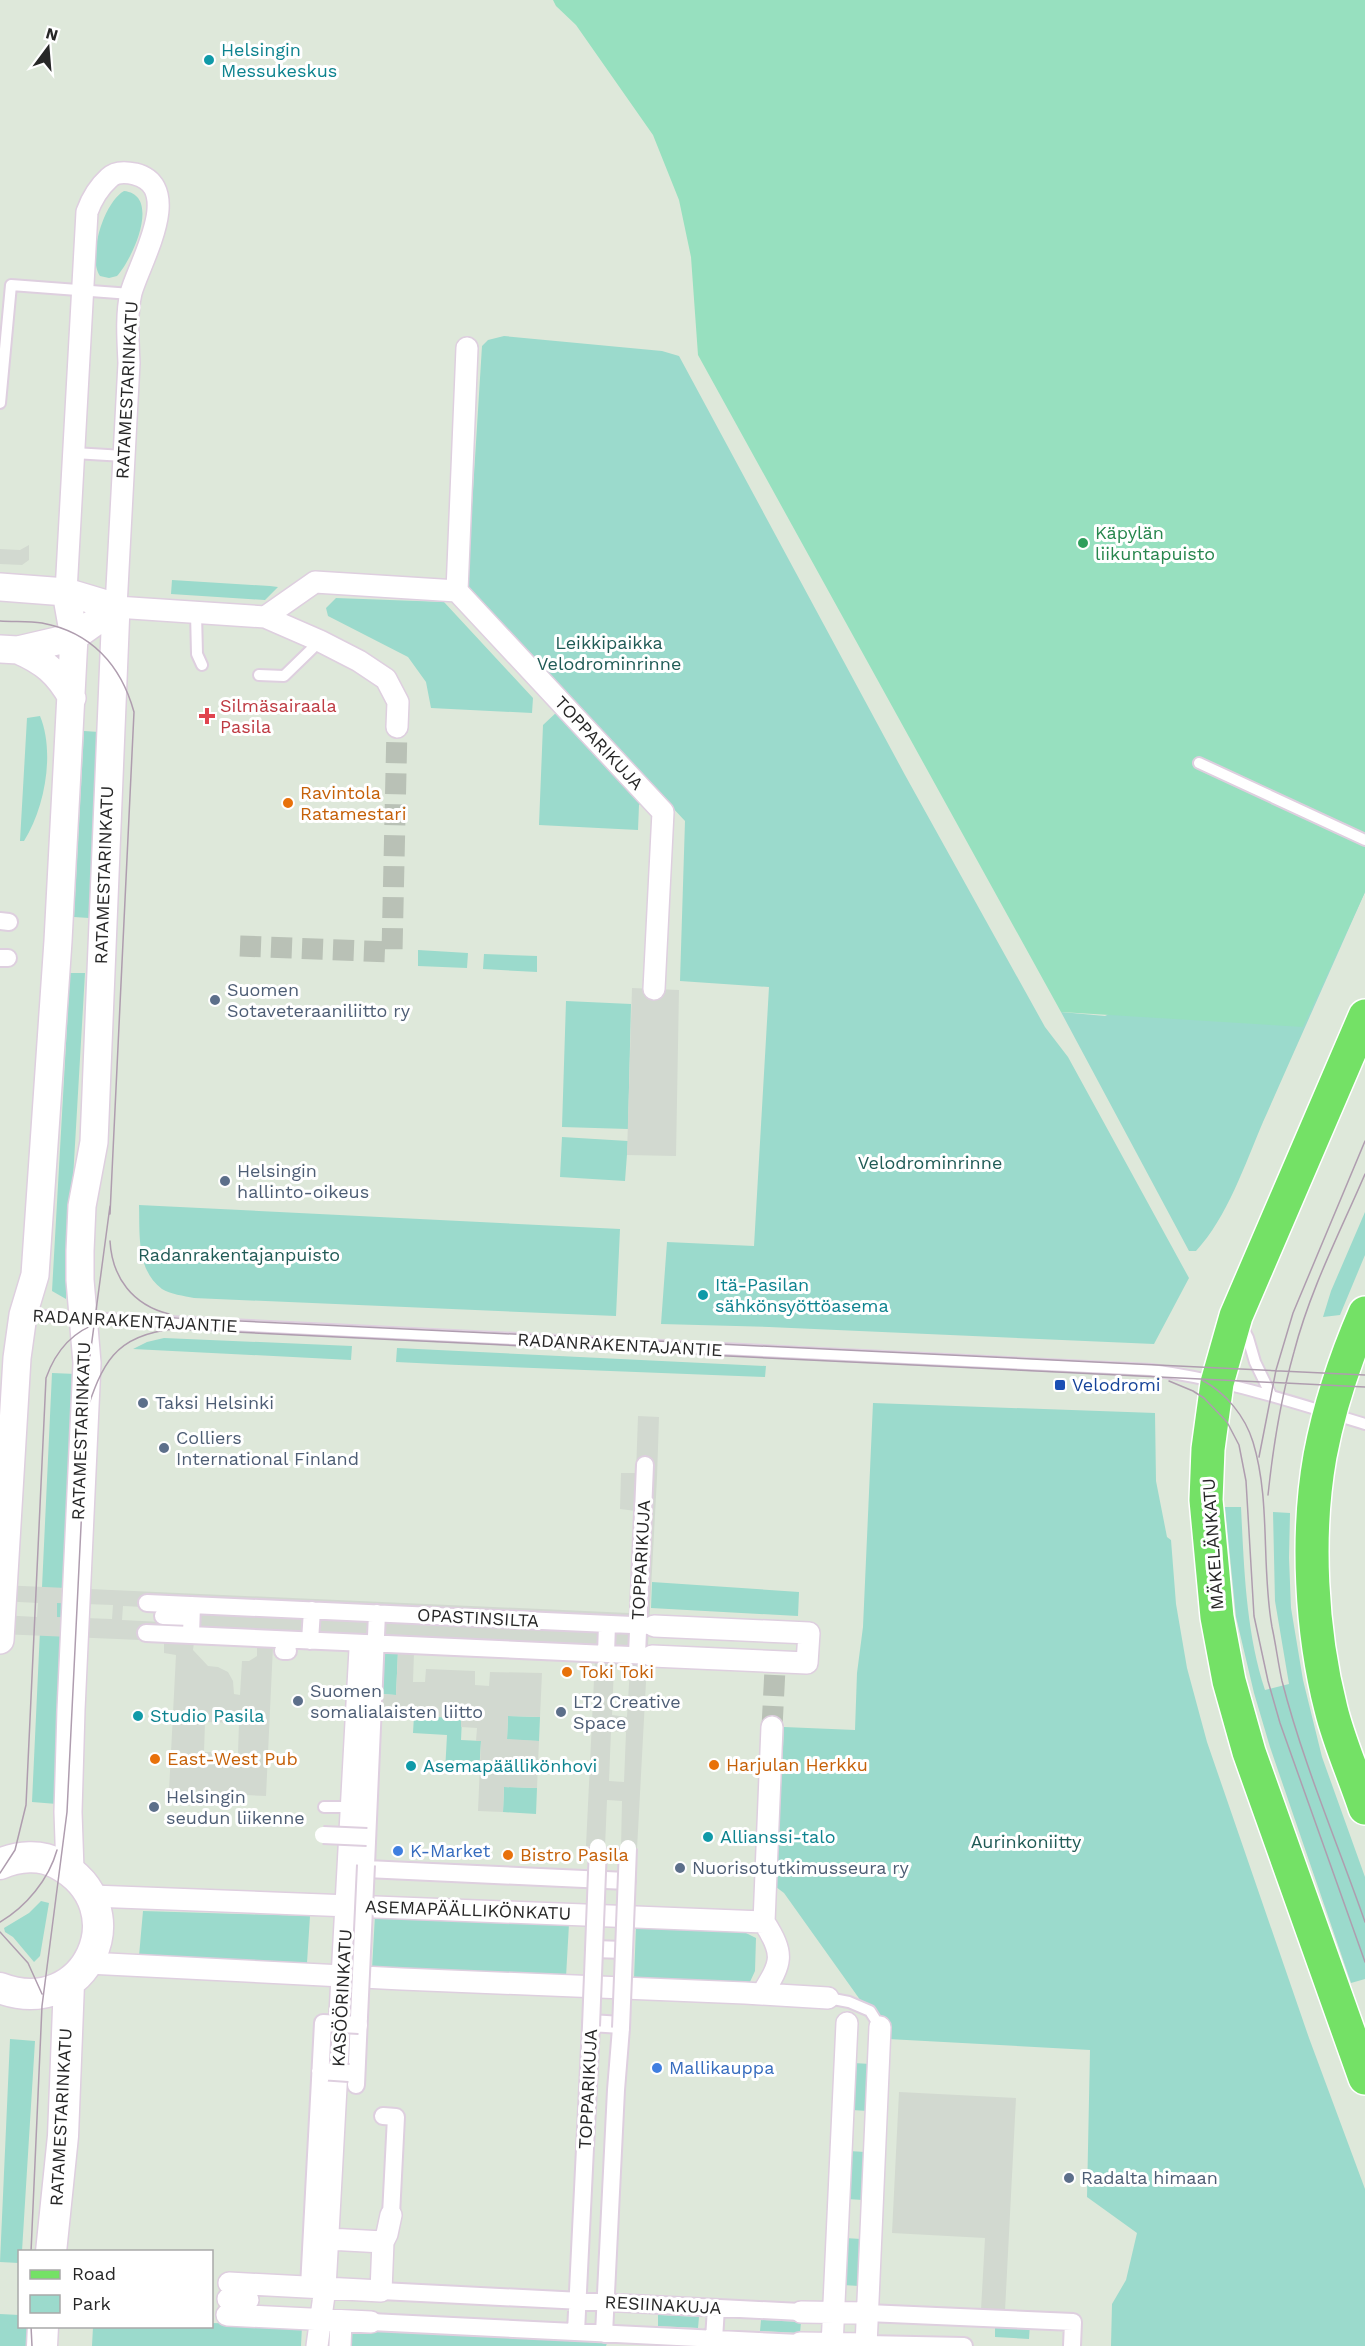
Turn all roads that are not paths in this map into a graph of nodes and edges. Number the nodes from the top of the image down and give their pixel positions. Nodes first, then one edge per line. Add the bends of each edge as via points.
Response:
1 (83, 290) junction
2 (131, 294) junction
3 (467, 348) dead end
4 (0, 403) edge
5 (74, 453) junction
6 (124, 456) junction
7 (0, 587) edge
8 (457, 591) junction
9 (66, 592) junction
10 (116, 607) junction
11 (196, 614) junction
12 (265, 617) junction
13 (74, 637) junction
14 (320, 641) junction
15 (9, 649) edge
16 (202, 665) dead end
17 (260, 675) dead end
18 (72, 698) junction
19 (397, 727) tunnel mouth
20 (1199, 763) dead end
21 (1365, 840) edge
22 (654, 989) dead end
23 (1365, 1016) edge
24 (1365, 1313) edge
25 (23, 1315) junction
26 (1236, 1316) junction
27 (83, 1318) junction
28 (1216, 1383) junction
29 (1271, 1395) junction
30 (1330, 1414) junction
31 (1365, 1424) edge
32 (645, 1465) dead end
33 (147, 1603) dead end
34 (312, 1610) junction
35 (192, 1611) junction
36 (377, 1613) junction
37 (163, 1616) dead end
38 (608, 1624) junction
39 (646, 1625) junction
40 (146, 1634) dead end
41 (191, 1635) junction
42 (0, 1640) edge
43 (310, 1641) junction
44 (370, 1648) junction
45 (606, 1654) junction
46 (645, 1656) junction
47 (772, 1727) tunnel mouth
48 (324, 1807) dead end
49 (352, 1808) junction
50 (1365, 1808) edge
51 (323, 1834) dead end
52 (368, 1837) junction
53 (598, 1847) dead end
54 (628, 1848) dead end
55 (0, 1864) edge
56 (366, 1869) junction
57 (70, 1870) junction
58 (597, 1880) junction
59 (627, 1881) junction
60 (92, 1896) junction
61 (347, 1906) junction
62 (764, 1922) junction
63 (594, 1949) junction
64 (624, 1950) junction
65 (79, 1973) junction
66 (343, 1976) junction
67 (0, 1988) edge
68 (762, 1994) junction
69 (828, 1998) joint
70 (848, 2012) junction
71 (362, 2016) junction
72 (591, 2025) junction
73 (621, 2027) junction
74 (880, 2027) joint
75 (320, 2076) junction
76 (1365, 2078) edge
77 (383, 2116) dead end
78 (842, 2131) junction
79 (875, 2133) junction
80 (391, 2214) joint
81 (838, 2219) junction
82 (871, 2221) junction
83 (328, 2239) junction
84 (383, 2242) junction
85 (51, 2250) edge
86 (317, 2287) junction
87 (381, 2291) junction
88 (578, 2300) junction
89 (605, 2302) junction
90 (716, 2308) junction
91 (801, 2312) joint
92 (833, 2312) junction
93 (867, 2313) junction
94 (320, 2319) junction
95 (341, 2321) junction
96 (371, 2322) joint
97 (43, 2328) edge
98 (576, 2332) junction
99 (604, 2334) junction
100 (714, 2339) junction
101 (800, 2343) joint
102 (832, 2345) edge
103 (866, 2345) edge
104 (42, 2346) edge
105 (317, 2346) edge
106 (340, 2346) edge
107 (964, 2346) edge
108 (1072, 2346) edge

1 - 2 lane
1 - 2 street, RATAMESTARINKATU via 91,199 113,174 125,172 151,181 158,198 149,247
1 - 4 lane via 12,285
1 - 5 street, RATAMESTARINKATU
2 - 6 street, RATAMESTARINKATU
3 - 8 street
5 - 6 lane
5 - 9 street, RATAMESTARINKATU
6 - 10 street, RATAMESTARINKATU
7 - 9 street
8 - 12 street via 315,582
8 - 22 street, TOPPARIKUJA via 663,812
9 - 10 street
9 - 13 street, RATAMESTARINKATU
10 - 11 street
10 - 13 street
10 - 27 street, RATAMESTARINKATU via 94,1142 81,1217
11 - 12 street
11 - 16 lane via 196,654
12 - 14 street
13 - 15 street
13 - 18 street, RATAMESTARINKATU
14 - 17 lane via 284,676
14 - 19 street via 386,679 398,702
15 - 18 street via 48,666
18 - 25 street, RATAMESTARINKATU via 35,1275
20 - 21 lane
23 - 26 main road, MÄKELÄNKATU
24 - 30 main road
25 - 27 lane, RADANRAKENTAJANTIE
25 - 42 street, RATAMESTARINKATU via 14,1392
26 - 28 main road, MÄKELÄNKATU
26 - 29 lane
27 - 28 lane, RADANRAKENTAJANTIE via 1151,1370
27 - 57 street, RATAMESTARINKATU via 87,1363 71,1710
28 - 29 lane, RADANRAKENTAJANTIE
28 - 76 main road, MÄKELÄNKATU via 1206,1500 1229,1682 1249,1752
29 - 30 lane, RADANRAKENTAJANTIE
30 - 31 lane, RADANRAKENTAJANTIE
30 - 50 main road via 1320,1456 1313,1525 1317,1616 1331,1711
32 - 39 street, TOPPARIKUJA
33 - 35 street, OPASTINSILTA
34 - 35 street, OPASTINSILTA
34 - 36 street, OPASTINSILTA
34 - 43 street
35 - 37 street
35 - 41 street
36 - 38 street, OPASTINSILTA
36 - 44 street, KASÖÖRINKATU
38 - 39 street, OPASTINSILTA
38 - 45 street, TOPPARIKUJA
39 - 46 street, TOPPARIKUJA
39 - 46 street, OPASTINSILTA via 809,1633 807,1663 775,1665
40 - 41 street, OPASTINSILTA
41 - 43 street, OPASTINSILTA via 285,1648
43 - 44 street, OPASTINSILTA
44 - 45 street, OPASTINSILTA
44 - 49 street, KASÖÖRINKATU
44 - 52 street, KASÖÖRINKATU
45 - 46 street, OPASTINSILTA
47 - 62 street
48 - 49 lane
49 - 61 street, KASÖÖRINKATU
51 - 52 street, bridge
52 - 56 street, KASÖÖRINKATU
53 - 58 street, TOPPARIKUJA, bridge
54 - 59 street, TOPPARIKUJA, bridge
55 - 57 main road via 35,1857
56 - 58 street
56 - 71 street, KASÖÖRINKATU, bridge
57 - 60 main road
58 - 59 street
58 - 63 street, TOPPARIKUJA, bridge
59 - 64 street, TOPPARIKUJA, bridge
60 - 61 street, ASEMAPÄÄLLIKÖNKATU
60 - 65 main road, RATAMESTARINKATU via 98,1917 96,1945
61 - 62 street, ASEMAPÄÄLLIKÖNKATU
61 - 66 street, KASÖÖRINKATU
62 - 68 street via 777,1942 779,1956 777,1969
63 - 64 street
63 - 72 street, TOPPARIKUJA, bridge
64 - 73 street, TOPPARIKUJA, bridge
65 - 66 street
65 - 67 main road via 58,1989 35,1995
65 - 85 main road, RATAMESTARINKATU
66 - 68 street
66 - 83 street, KASÖÖRINKATU
68 - 69 street
69 - 70 lane
70 - 74 lane via 870,2012
70 - 78 street
71 - 75 street, KASÖÖRINKATU, bridge via 323,2023
71 - 75 street, KASÖÖRINKATU, bridge via 356,2079
72 - 73 street
72 - 88 street, TOPPARIKUJA
73 - 89 street, TOPPARIKUJA
74 - 79 street
75 - 86 street, KASÖÖRINKATU
77 - 80 street via 396,2117
78 - 79 street
78 - 81 street
79 - 82 street via 877,2193
80 - 84 street
81 - 82 street
81 - 92 street
82 - 93 street
83 - 84 street
83 - 86 street, KASÖÖRINKATU
84 - 87 street
86 - 87 street, RESIINAKUJA
86 - 94 street, KASÖÖRINKATU
86 - 94 street, RESIINAKUJA via 238,2299
87 - 88 street, RESIINAKUJA
88 - 89 street, RESIINAKUJA
88 - 98 street, TOPPARIKUJA
89 - 90 street, RESIINAKUJA
89 - 99 street, TOPPARIKUJA
90 - 91 street, RESIINAKUJA
90 - 100 street
91 - 92 street, RESIINAKUJA
92 - 93 street, RESIINAKUJA
92 - 102 street
93 - 103 street
93 - 108 street, RESIINAKUJA via 1073,2322
94 - 95 street, RESIINAKUJA
94 - 105 street, KASÖÖRINKATU
95 - 96 street, RESIINAKUJA
95 - 106 street
96 - 98 street, RESIINAKUJA
97 - 104 main road
98 - 99 street, RESIINAKUJA
99 - 100 street, RESIINAKUJA
100 - 101 street, RESIINAKUJA
101 - 102 street, RESIINAKUJA
102 - 103 street, RESIINAKUJA
103 - 107 street, RESIINAKUJA

